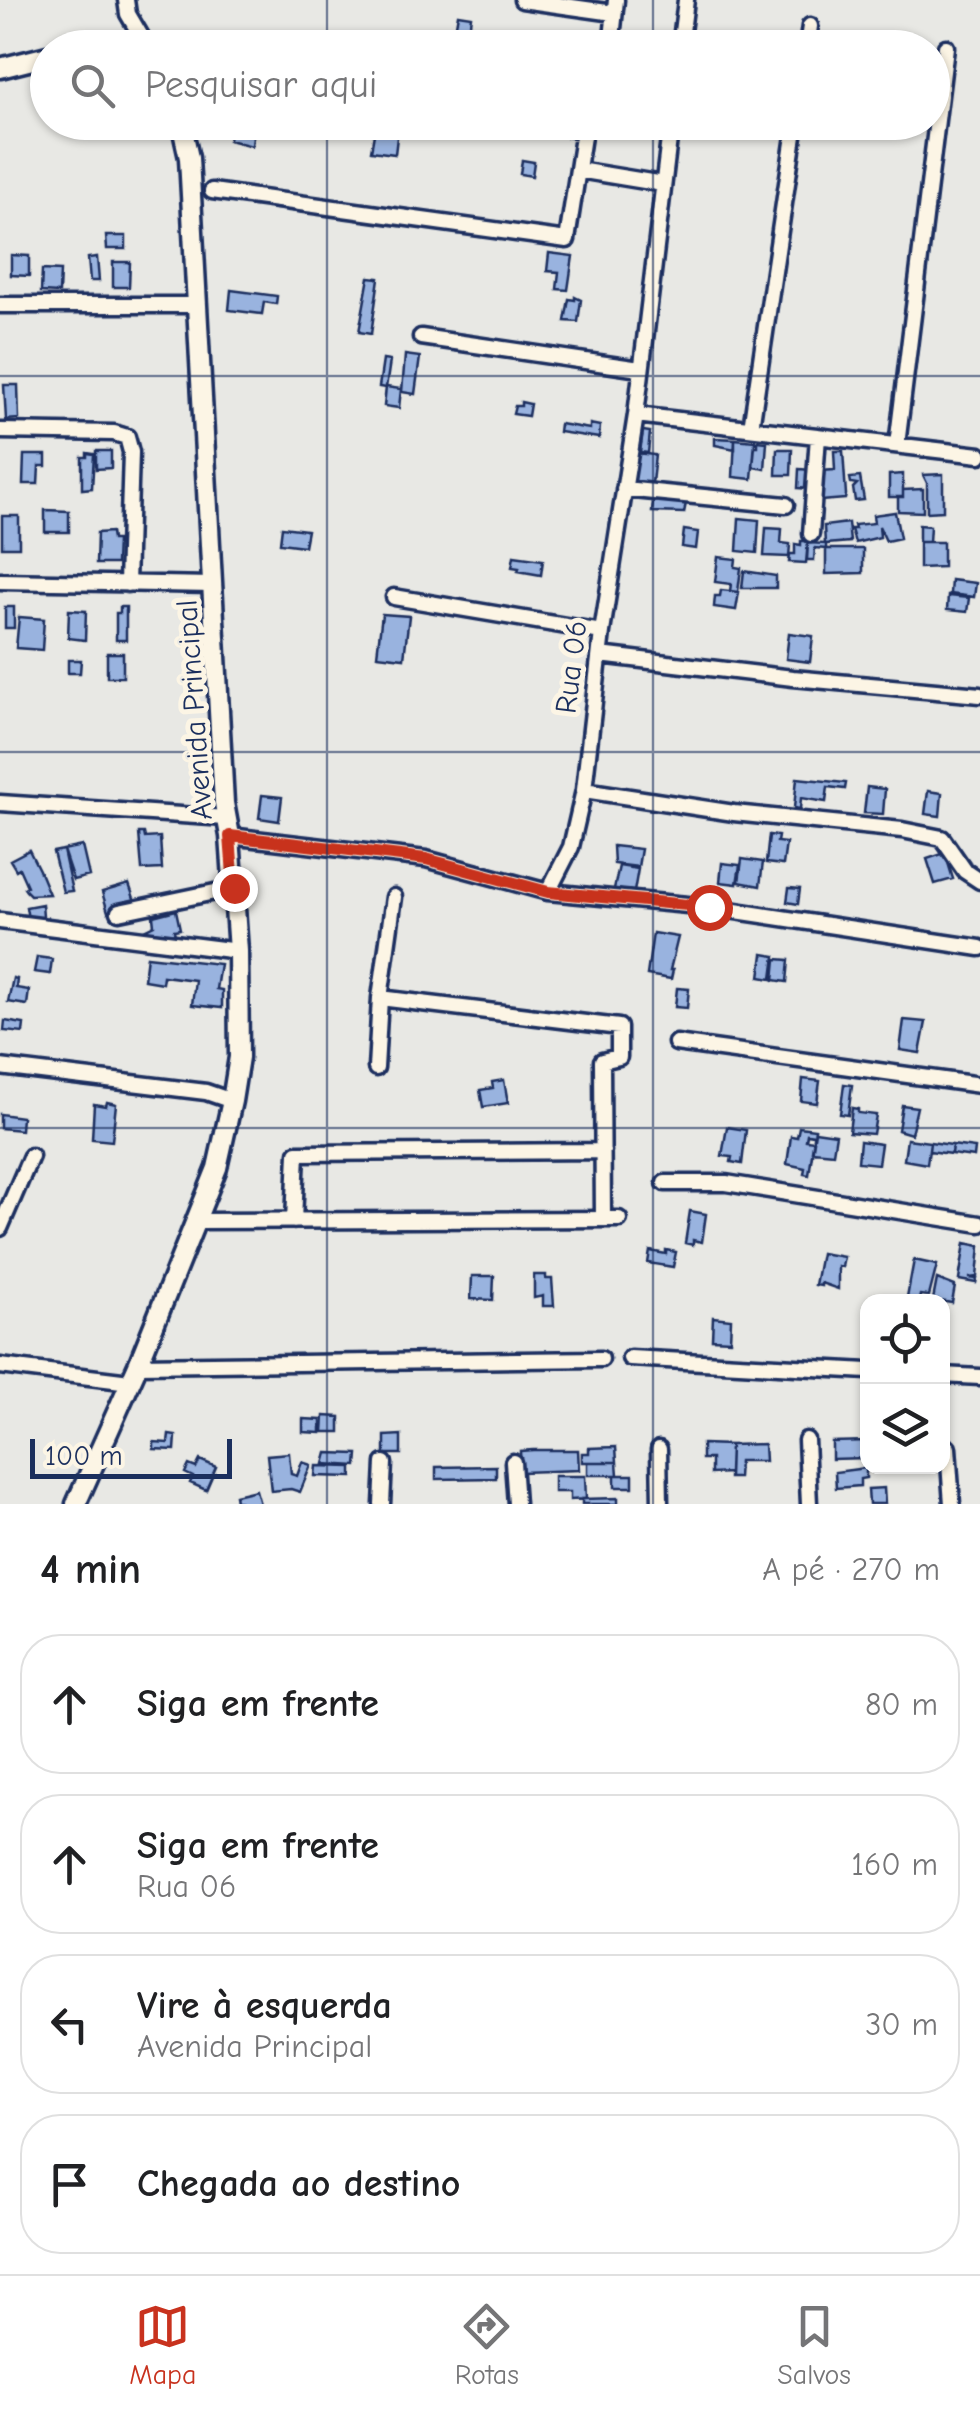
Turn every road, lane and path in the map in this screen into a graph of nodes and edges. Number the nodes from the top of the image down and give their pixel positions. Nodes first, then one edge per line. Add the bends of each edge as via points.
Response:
1 (126, 0) edge
2 (522, 0) edge
3 (686, 0) edge
4 (615, 7) edge
5 (810, 26) dead end
6 (137, 30) edge
7 (682, 30) edge
8 (809, 30) edge
9 (30, 60) edge
10 (0, 68) edge
11 (186, 140) edge
12 (582, 140) edge
13 (669, 140) edge
14 (793, 140) edge
15 (935, 140) edge
16 (578, 170) junction
17 (663, 184) junction
18 (212, 191) dead end
19 (0, 305) edge
20 (197, 305) junction
21 (420, 336) dead end
22 (640, 369) junction
23 (636, 414) junction
24 (751, 428) junction
25 (0, 431) edge
26 (818, 436) junction
27 (897, 446) junction
28 (980, 455) edge
29 (624, 489) junction
30 (786, 506) dead end
31 (811, 534) dead end
32 (0, 581) edge
33 (128, 584) junction
34 (212, 585) junction
35 (394, 598) dead end
36 (602, 632) junction
37 (600, 654) junction
38 (980, 695) edge
39 (584, 790) junction
40 (0, 804) edge
41 (228, 827) junction
42 (980, 881) edge
43 (234, 888) junction
44 (548, 892) junction
45 (394, 897) dead end
46 (119, 912) dead end
47 (0, 921) edge
48 (980, 948) edge
49 (238, 951) junction
50 (380, 998) junction
51 (676, 1043) dead end
52 (0, 1067) edge
53 (376, 1068) dead end
54 (980, 1084) edge
55 (232, 1101) junction
56 (603, 1151) junction
57 (31, 1156) dead end
58 (665, 1183) dead end
59 (196, 1221) junction
60 (294, 1221) junction
61 (980, 1224) edge
62 (0, 1228) edge
63 (630, 1358) dead end
64 (601, 1359) dead end
65 (0, 1366) edge
66 (860, 1371) edge
67 (134, 1373) junction
68 (950, 1376) edge
69 (980, 1378) edge
70 (806, 1440) dead end
71 (659, 1449) dead end
72 (513, 1462) dead end
73 (384, 1463) dead end
74 (950, 1474) edge
75 (76, 1504) edge
76 (382, 1504) edge
77 (516, 1504) edge
78 (660, 1504) edge
79 (809, 1504) edge
80 (952, 1504) edge

1 - 6 street
2 - 4 street
3 - 7 street
5 - 8 street
9 - 10 street
11 - 20 street, Avenida Principal
12 - 16 street
13 - 17 street, Rua 06
14 - 24 street
15 - 27 street
16 - 17 street
16 - 18 street via 567,240
17 - 22 street, Rua 06
19 - 20 street
20 - 34 street, Avenida Principal
21 - 22 street
22 - 23 street, Rua 06
23 - 24 street
23 - 29 street, Rua 06
24 - 26 street
25 - 33 street via 114,432 127,438
26 - 27 street
26 - 31 street
27 - 28 street
29 - 30 street
29 - 36 street, Rua 06
32 - 33 street
33 - 34 street
34 - 41 street, Avenida Principal
35 - 36 street
36 - 37 street, Rua 06
37 - 38 street
37 - 39 street, Rua 06
39 - 42 street via 942,838
39 - 44 street, Rua 06 via 570,846
40 - 41 street
41 - 43 street, Avenida Principal
41 - 44 street via 426,859
43 - 46 street
43 - 49 street, Avenida Principal
44 - 48 street via 709,907
45 - 50 street
47 - 49 street
49 - 55 street, Avenida Principal via 239,1057
50 - 53 street
50 - 56 street via 619,1027 619,1056 602,1061
51 - 54 street
52 - 55 street via 206,1092
55 - 59 street, Avenida Principal
56 - 60 street via 296,1153
56 - 60 street via 611,1219
57 - 62 street
58 - 61 street via 726,1183
59 - 60 street
59 - 67 street, Avenida Principal
63 - 66 street
64 - 67 street
65 - 67 street
67 - 75 street, Avenida Principal
68 - 69 street
70 - 79 street
71 - 78 street
72 - 77 street
73 - 76 street
74 - 80 street

